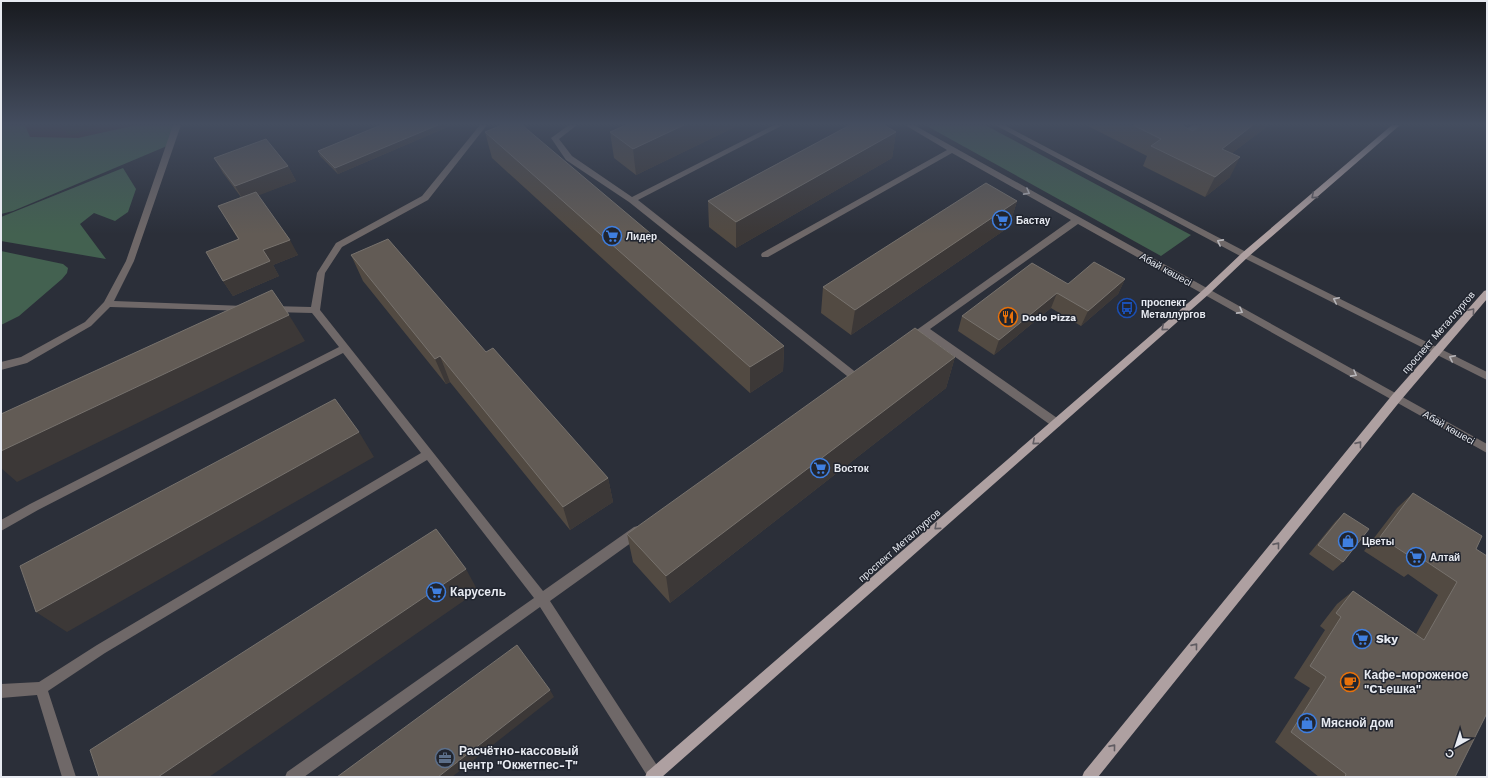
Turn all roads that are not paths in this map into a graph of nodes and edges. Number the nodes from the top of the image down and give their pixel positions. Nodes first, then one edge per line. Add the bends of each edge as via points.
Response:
1 (164, 161) edge
2 (455, 161) edge
3 (574, 161) edge
4 (708, 161) edge
5 (932, 161) edge
6 (972, 161) edge
7 (1067, 161) edge
8 (1352, 161) edge
9 (632, 200) junction
10 (1077, 220) junction
11 (765, 255) dead end
12 (1245, 255) junction
13 (1206, 292) junction
14 (1487, 293) edge
15 (108, 304) junction
16 (315, 310) junction
17 (923, 329) junction
18 (899, 346) edge
19 (345, 348) junction
20 (1438, 350) junction
21 (1, 366) edge
22 (1487, 376) edge
23 (855, 377) edge
24 (1397, 397) junction
25 (1056, 423) junction
26 (1487, 449) edge
27 (428, 454) junction
28 (646, 525) edge
29 (1, 526) edge
30 (542, 599) junction
31 (41, 688) junction
32 (1, 691) edge
33 (654, 776) edge
34 (68, 777) edge
35 (292, 777) edge
36 (1089, 777) edge

1 - 15 street via 130,261
2 - 16 street via 425,198 339,245 321,273
3 - 9 street
4 - 9 street
5 - 11 street
6 -> 10 street, Абай көшесі
12 -> 7 street
8 -> 12 main road, проспект Металлургов
9 - 23 street
10 - 13 street, Абай көшесі
10 - 17 street
12 - 13 main road, проспект Металлургов
20 -> 12 street
13 -> 24 street, Абай көшесі
13 -> 25 main road, проспект Металлургов
20 -> 14 main road, проспект Металлургов
15 - 16 street
15 - 21 street via 88,324 24,360
16 - 19 street
17 - 18 street
17 - 25 street
19 - 27 street
19 - 29 street
22 -> 20 street
20 - 24 main road, проспект Металлургов
24 - 26 street, Абай көшесі
36 -> 24 main road, проспект Металлургов
25 -> 33 main road, проспект Металлургов
27 - 30 street
27 - 31 street via 101,649
28 - 30 street
30 - 33 street
30 - 35 street
31 - 32 street
31 - 34 street

